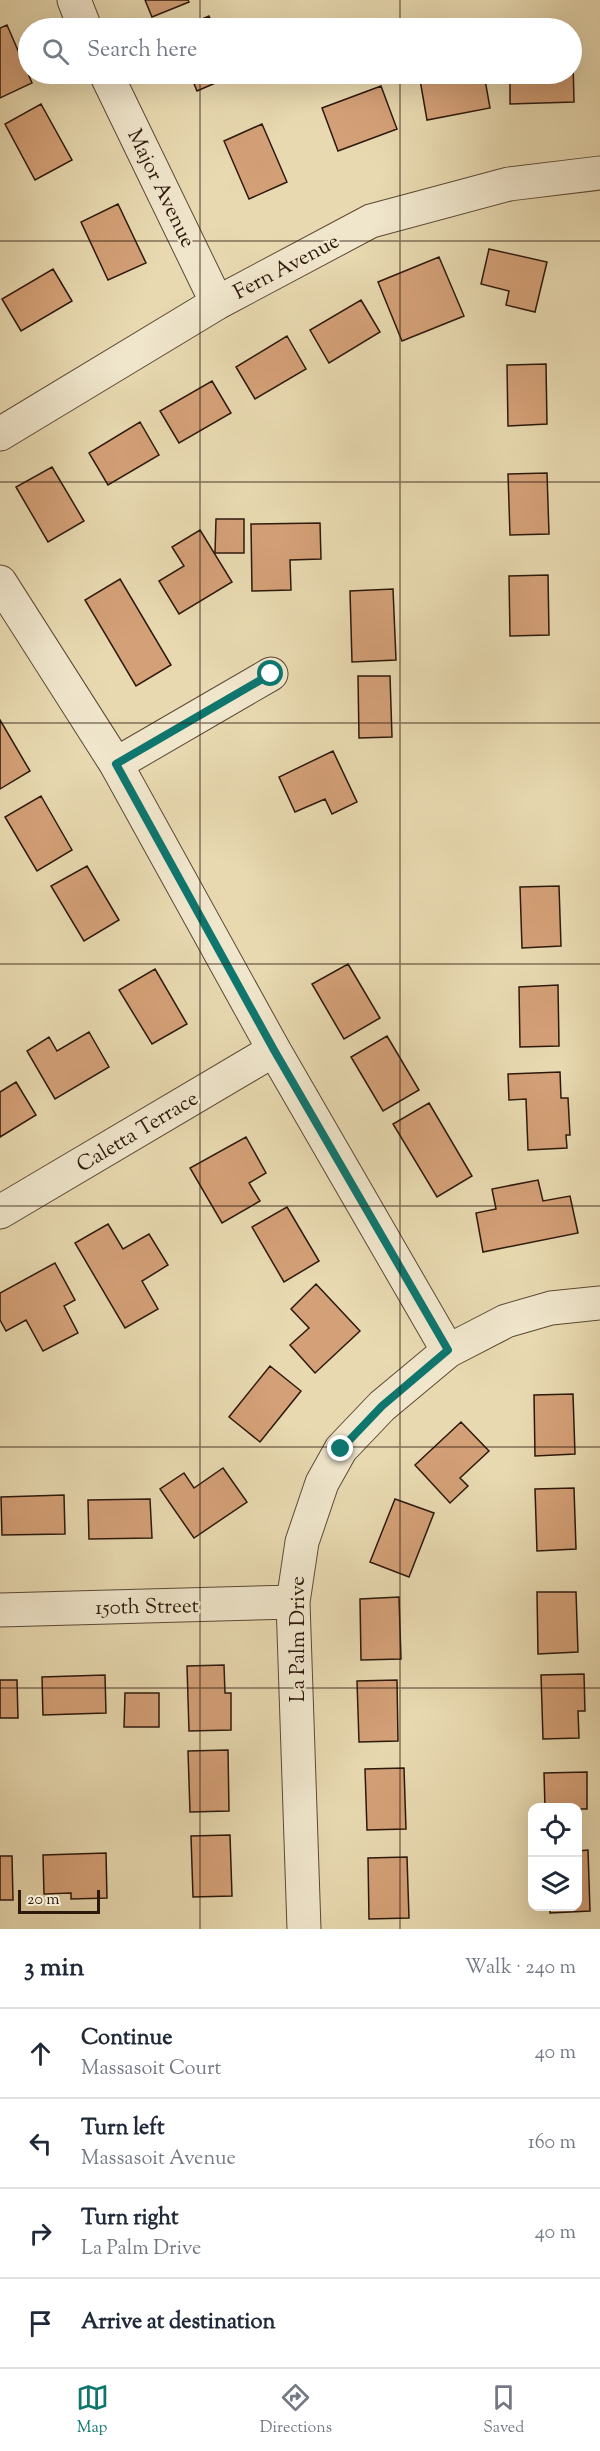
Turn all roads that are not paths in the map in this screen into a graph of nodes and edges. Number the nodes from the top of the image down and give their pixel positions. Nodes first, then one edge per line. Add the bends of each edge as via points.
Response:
1 (75, 0) edge
2 (81, 18) edge
3 (111, 84) edge
4 (600, 173) edge
5 (217, 303) junction
6 (0, 434) edge
7 (0, 582) edge
8 (271, 674) dead end
9 (116, 764) junction
10 (274, 1050) junction
11 (0, 1212) edge
12 (600, 1303) edge
13 (448, 1350) junction
14 (293, 1602) junction
15 (0, 1610) edge
16 (304, 1929) edge

1 - 2 street
3 - 5 street, Major Avenue
4 - 5 street, Fern Avenue via 509,184 371,221
5 - 6 street, Fern Avenue
7 - 9 street
8 - 9 street
9 - 10 street
10 - 11 street, Caletta Terrace
10 - 13 street
12 - 13 street, La Palm Drive via 522,1316
13 - 14 street, La Palm Drive via 382,1406 341,1449 309,1518 296,1570
14 - 15 street, 150th Street
14 - 16 street, La Palm Drive

